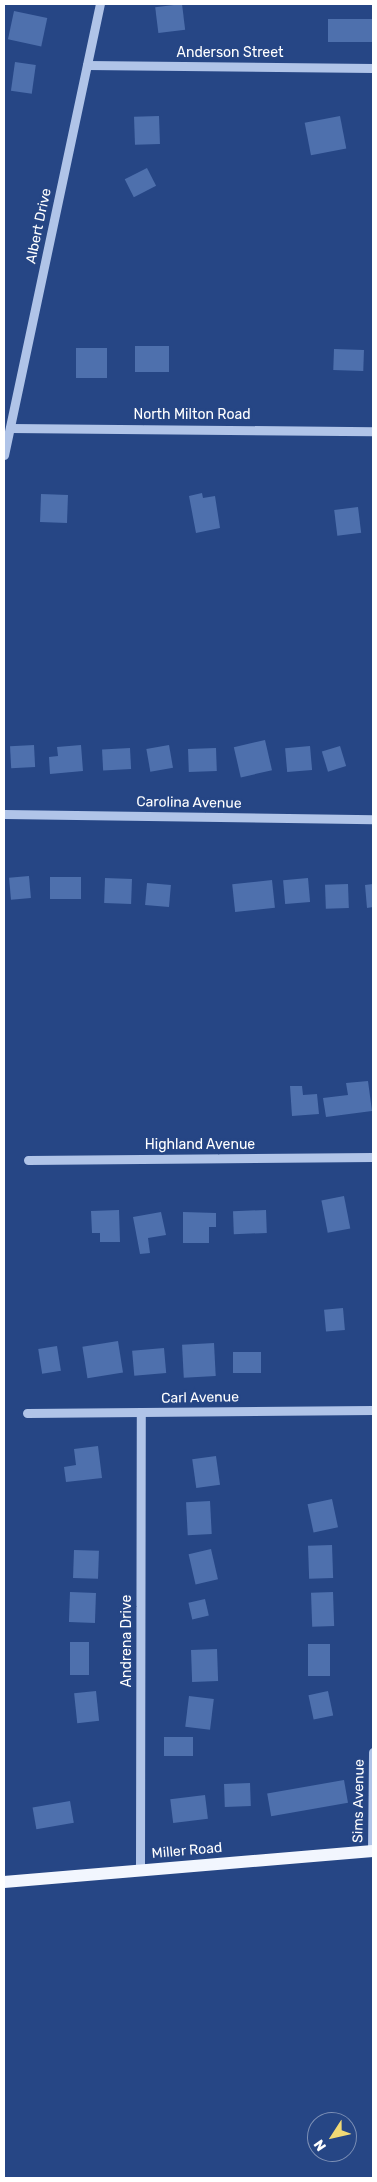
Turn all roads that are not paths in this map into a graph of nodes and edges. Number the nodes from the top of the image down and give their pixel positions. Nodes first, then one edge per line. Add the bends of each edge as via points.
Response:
1 (100, 4) edge
2 (87, 65) junction
3 (373, 68) edge
4 (10, 428) junction
5 (373, 430) edge
6 (4, 454) edge
7 (4, 814) edge
8 (373, 819) edge
9 (373, 1157) edge
10 (28, 1160) dead end
11 (373, 1410) edge
12 (141, 1412) junction
13 (27, 1413) dead end
14 (373, 1752) edge
15 (373, 1851) edge
16 (140, 1870) junction
17 (4, 1882) edge

1 - 2 street, Albert Drive
2 - 3 street, Anderson Street
2 - 4 street, Albert Drive
4 - 5 street, North Milton Road
4 - 6 street, Albert Drive
7 - 8 street, Carolina Avenue
9 - 10 street, Highland Avenue
11 - 12 street, Carl Avenue
12 - 13 street, Carl Avenue
12 - 16 street, Andrena Drive
14 - 15 street, Sims Avenue
15 - 16 main road, Miller Road
16 - 17 main road, Miller Road

